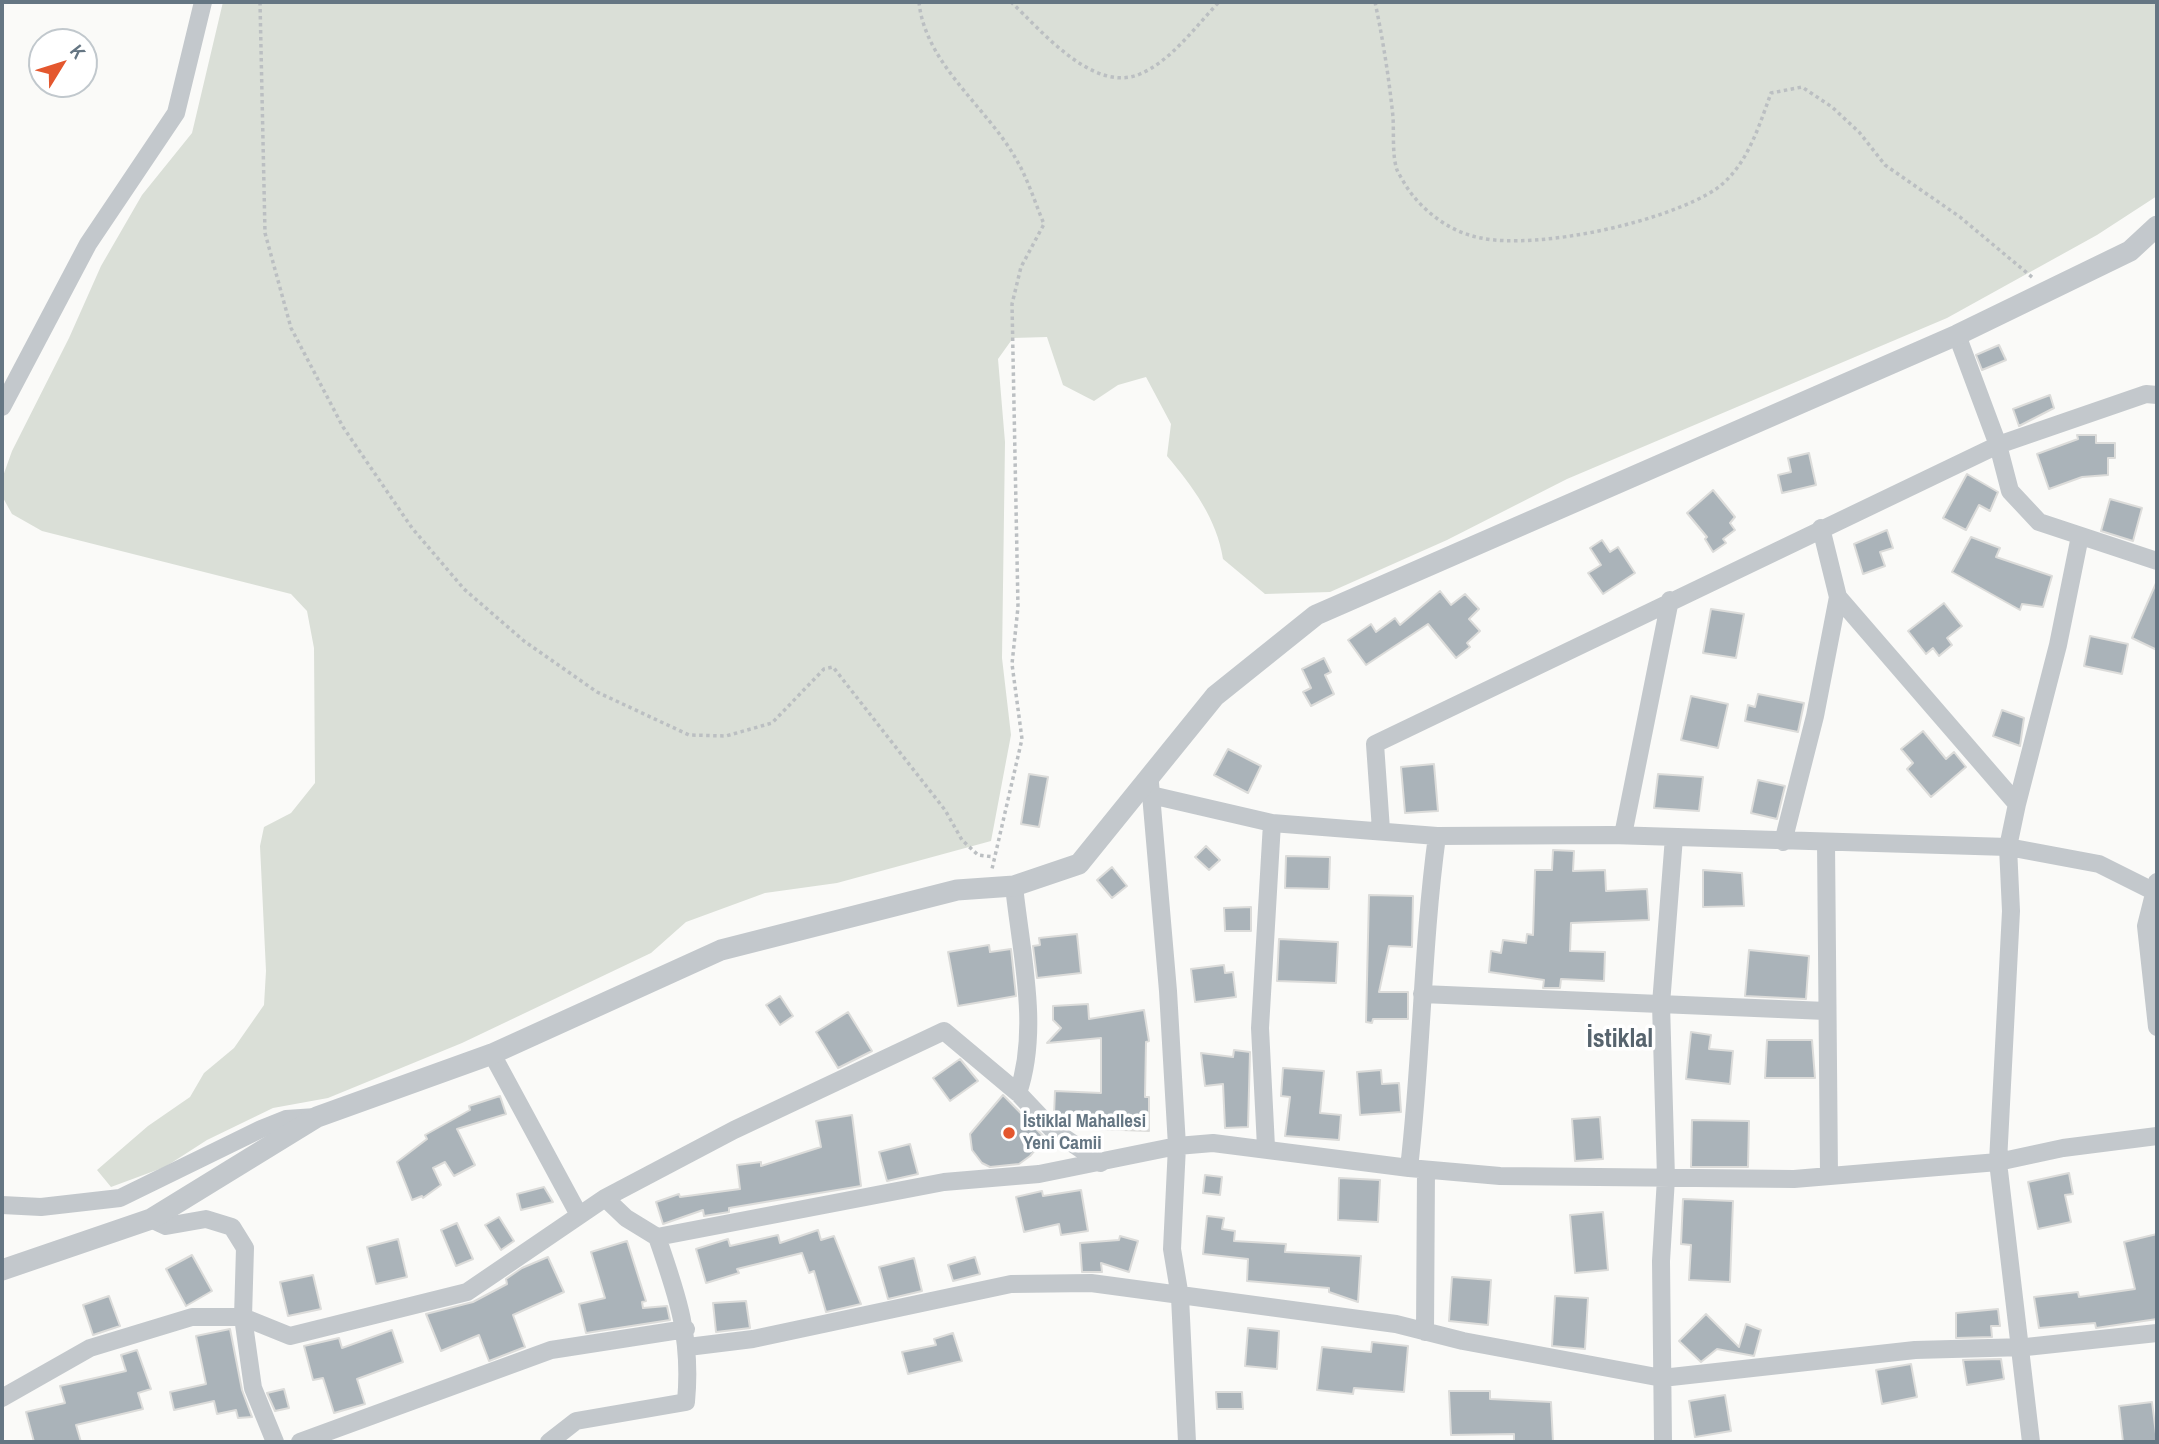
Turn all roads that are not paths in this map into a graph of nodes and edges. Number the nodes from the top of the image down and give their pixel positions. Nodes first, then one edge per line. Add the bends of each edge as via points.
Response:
1 (203, 2) edge
2 (2157, 226) edge
3 (1957, 335) junction
4 (2157, 395) edge
5 (2, 407) edge
6 (1998, 445) junction
7 (1821, 528) junction
8 (2080, 536) junction
9 (2157, 561) edge
10 (1838, 597) junction
11 (1670, 600) junction
12 (1150, 786) junction
13 (2017, 804) junction
14 (1272, 823) junction
15 (1381, 830) junction
16 (1623, 835) junction
17 (1437, 836) junction
18 (1674, 837) junction
19 (1783, 842) junction
20 (1826, 842) junction
21 (2008, 847) junction
22 (1014, 886) junction
23 (2156, 888) edge
24 (1422, 994) junction
25 (1661, 1004) junction
26 (1826, 1011) junction
27 (2157, 1027) edge
28 (492, 1054) junction
29 (1018, 1093) junction
30 (317, 1117) junction
31 (2157, 1136) edge
32 (1177, 1146) junction
33 (1265, 1147) junction
34 (1998, 1162) junction
35 (1101, 1163) junction
36 (1417, 1169) junction
37 (1829, 1175) junction
38 (1665, 1178) junction
39 (605, 1198) junction
40 (2, 1205) edge
41 (579, 1215) junction
42 (151, 1219) junction
43 (657, 1237) junction
44 (2, 1270) edge
45 (1180, 1297) junction
46 (243, 1317) junction
47 (1425, 1332) junction
48 (2157, 1333) edge
49 (687, 1338) junction
50 (2021, 1347) junction
51 (1662, 1378) junction
52 (2, 1398) edge
53 (275, 1442) edge
54 (300, 1442) edge
55 (549, 1442) edge
56 (1187, 1442) edge
57 (1663, 1442) edge
58 (2031, 1442) edge

1 - 5 street via 176,113 88,244
2 - 3 street via 2130,251
3 - 6 street
3 - 12 street via 1316,615 1214,696
4 - 6 street via 2146,394
6 - 7 street
6 - 8 street via 2010,491 2039,522
7 - 10 street
7 - 11 street
8 - 9 street
8 - 13 street via 2058,645
10 - 13 street
10 - 19 street via 1815,716
11 - 15 street via 1375,744
11 - 16 street
12 - 14 street
12 - 22 street via 1079,864
12 - 32 street
13 - 21 street
14 - 15 street
14 - 33 street via 1261,1028
15 - 17 street
16 - 17 street
16 - 18 street
17 - 24 street
18 - 19 street
18 - 25 street
19 - 20 street
20 - 21 street
20 - 26 street
21 - 23 street via 2099,864
21 - 34 street via 2011,911
22 - 28 street via 957,890 721,950
22 - 29 street via 1026,1004 1027,1065
23 - 27 street via 2146,926
24 - 25 street
24 - 36 street
25 - 26 street
25 - 38 street
26 - 37 street
28 - 30 street
28 - 41 street
29 - 35 street via 1053,1130
29 - 39 street via 944,1031 734,1130
30 - 40 street via 286,1119 261,1129 120,1198 41,1207
30 - 42 street
31 - 34 street
32 - 33 street
32 - 35 street
32 - 45 street via 1172,1250
33 - 36 street
34 - 37 street
34 - 50 street
35 - 43 street via 944,1182
36 - 38 street
36 - 47 street
37 - 38 street
38 - 51 street
39 - 41 street
39 - 43 street
41 - 46 street via 467,1292 290,1336
42 - 44 street
42 - 46 street via 166,1226 206,1219 232,1227 245,1248
43 - 49 street
45 - 47 street via 1396,1324
45 - 49 street via 1091,1283 1011,1284 754,1339
45 - 56 street
46 - 52 street via 192,1317 90,1348
46 - 53 street via 253,1388
47 - 51 street
48 - 50 street
49 - 54 street via 551,1350
49 - 55 street via 686,1402 576,1421
50 - 51 street via 1915,1350
50 - 58 street
51 - 57 street

